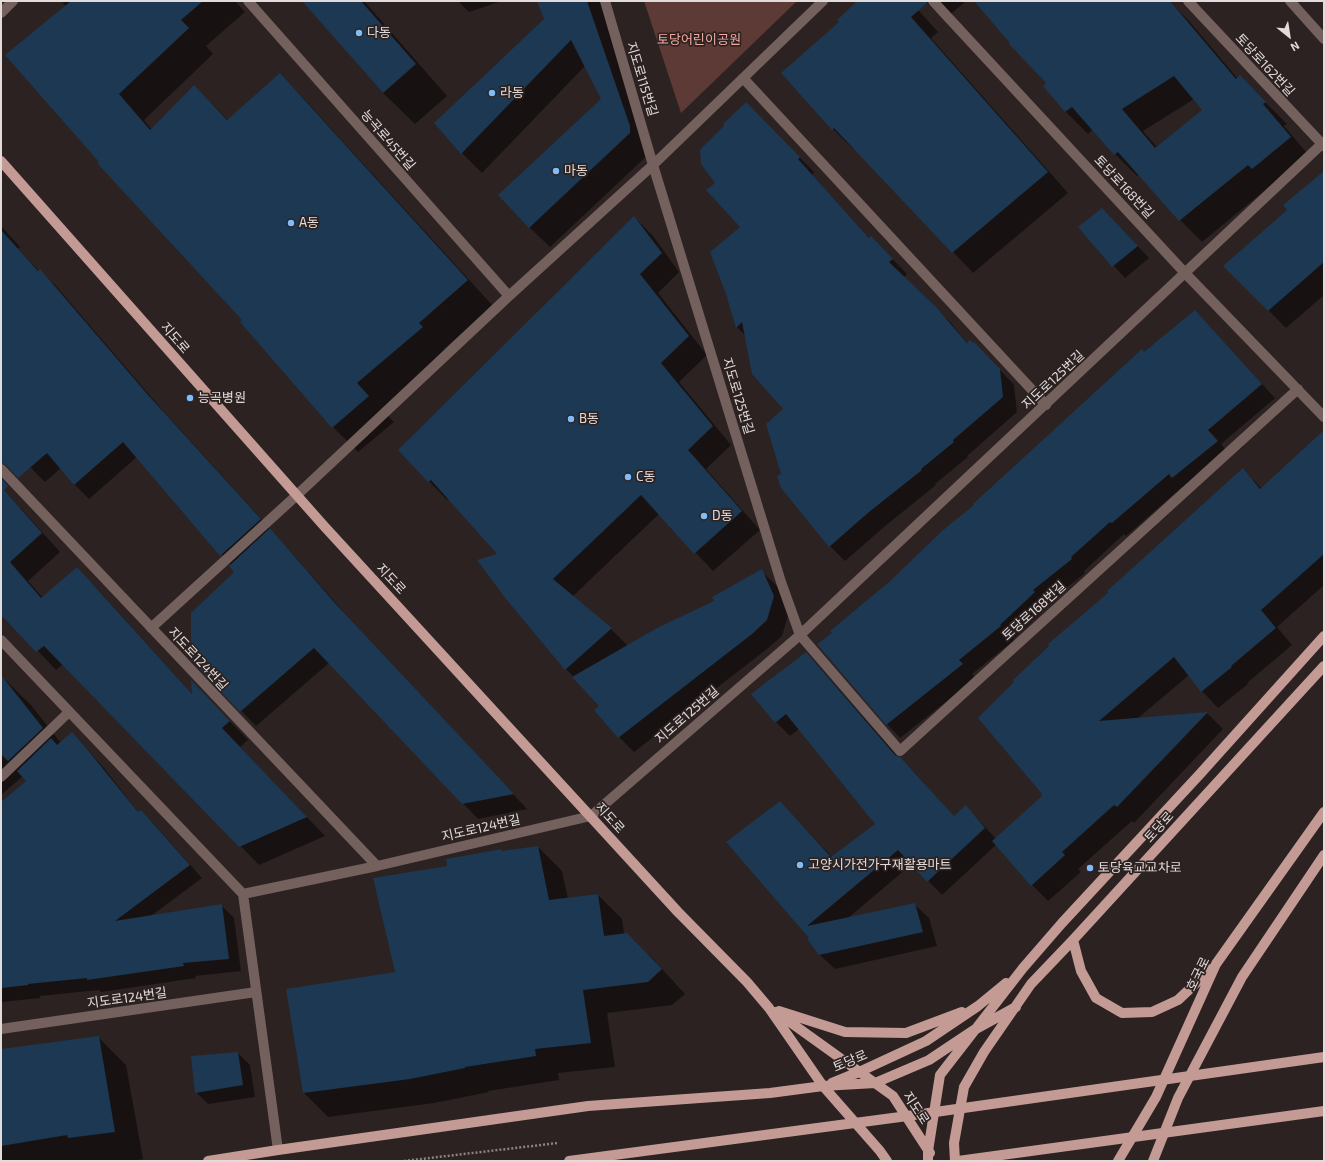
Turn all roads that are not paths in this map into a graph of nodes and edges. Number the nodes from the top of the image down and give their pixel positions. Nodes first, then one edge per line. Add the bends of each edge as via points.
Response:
1 (13, 1) edge
2 (248, 1) edge
3 (605, 1) edge
4 (823, 1) edge
5 (933, 1) edge
6 (1188, 1) edge
7 (1290, 1) edge
8 (1, 13) edge
9 (1324, 39) edge
10 (743, 78) junction
11 (1323, 144) edge
12 (1, 161) edge
13 (653, 165) junction
14 (1185, 273) junction
15 (509, 296) junction
16 (1298, 389) junction
17 (1046, 405) junction
18 (1324, 417) edge
19 (1, 469) edge
20 (297, 495) junction
21 (151, 628) junction
22 (800, 635) junction
23 (1324, 636) edge
24 (1, 640) edge
25 (1324, 666) edge
26 (69, 712) junction
27 (1, 777) edge
28 (1324, 812) edge
29 (591, 816) junction
30 (1324, 855) edge
31 (377, 866) junction
32 (243, 894) junction
33 (1073, 940) junction
34 (1216, 964) junction
35 (1024, 968) junction
36 (256, 992) junction
37 (978, 1006) junction
38 (1016, 1007) junction
39 (769, 1008) junction
40 (1, 1029) edge
41 (974, 1030) junction
42 (1324, 1057) edge
43 (860, 1072) junction
44 (875, 1083) junction
45 (823, 1086) junction
46 (1324, 1111) edge
47 (278, 1150) junction
48 (928, 1156) edge
49 (208, 1161) edge
50 (569, 1161) edge
51 (887, 1161) edge
52 (935, 1161) edge
53 (956, 1161) edge
54 (1118, 1161) edge
55 (1153, 1161) edge

1 - 8 street
2 - 15 street, 능곡로45번길
3 - 13 street, 지도로115번길
4 - 10 street
5 - 14 street, 토당로168번길
6 - 11 street, 토당로162번길
7 - 9 street
10 - 13 street
10 - 17 street
11 - 14 street, 지도로125번길
12 - 20 main road, 지도로
13 - 15 street
13 - 22 street, 지도로125번길 via 781,582
14 - 16 street, 토당로168번길
14 - 17 street, 지도로125번길
15 - 20 street
16 - 18 street, 토당로168번길
16 - 22 street, 토당로168번길 via 900,750
17 - 22 street, 지도로125번길
19 - 21 street, 지도로124번길
20 - 21 street
20 - 29 main road, 지도로
21 - 31 street, 지도로124번길
22 - 29 street, 지도로125번길
23 - 35 main road, 토당로
24 - 26 street
25 - 33 main road, 토당로
26 - 27 street
26 - 32 street
28 - 34 main road, 호국로
29 - 31 street, 지도로124번길
29 - 39 main road, 지도로
30 - 55 main road via 1242,976 1178,1098
31 - 32 street, 지도로124번길
32 - 36 street
33 - 34 main road via 1082,971 1096,998 1122,1013 1152,1012 1178,1000
33 - 38 main road, 토당로 via 1031,984
34 - 54 main road, 호국로 via 1156,1097
35 - 37 main road, 토당로
35 - 41 main road, 토당로
36 - 40 street, 지도로124번길
36 - 47 street
37 - 39 main road via 906,1032 845,1032
37 - 43 main road, 토당로 via 926,1041
38 - 41 main road, 토당로
38 - 53 main road, 토당로 via 984,1052 964,1087 954,1143
39 - 43 main road, 지도로
39 - 45 main road, 지도로
41 - 44 main road, 토당로 via 929,1060
41 - 48 main road, 토당로 via 940,1075
42 - 50 main road, bridge
43 - 44 main road, 지도로
43 - 45 main road, 토당로
44 - 45 main road, 토당로
44 - 48 main road, 지도로 via 893,1096
45 - 47 main road via 770,1093 588,1106
45 - 51 main road, 지도로
46 - 53 main road, bridge
47 - 49 main road
48 - 52 main road, 지도로

